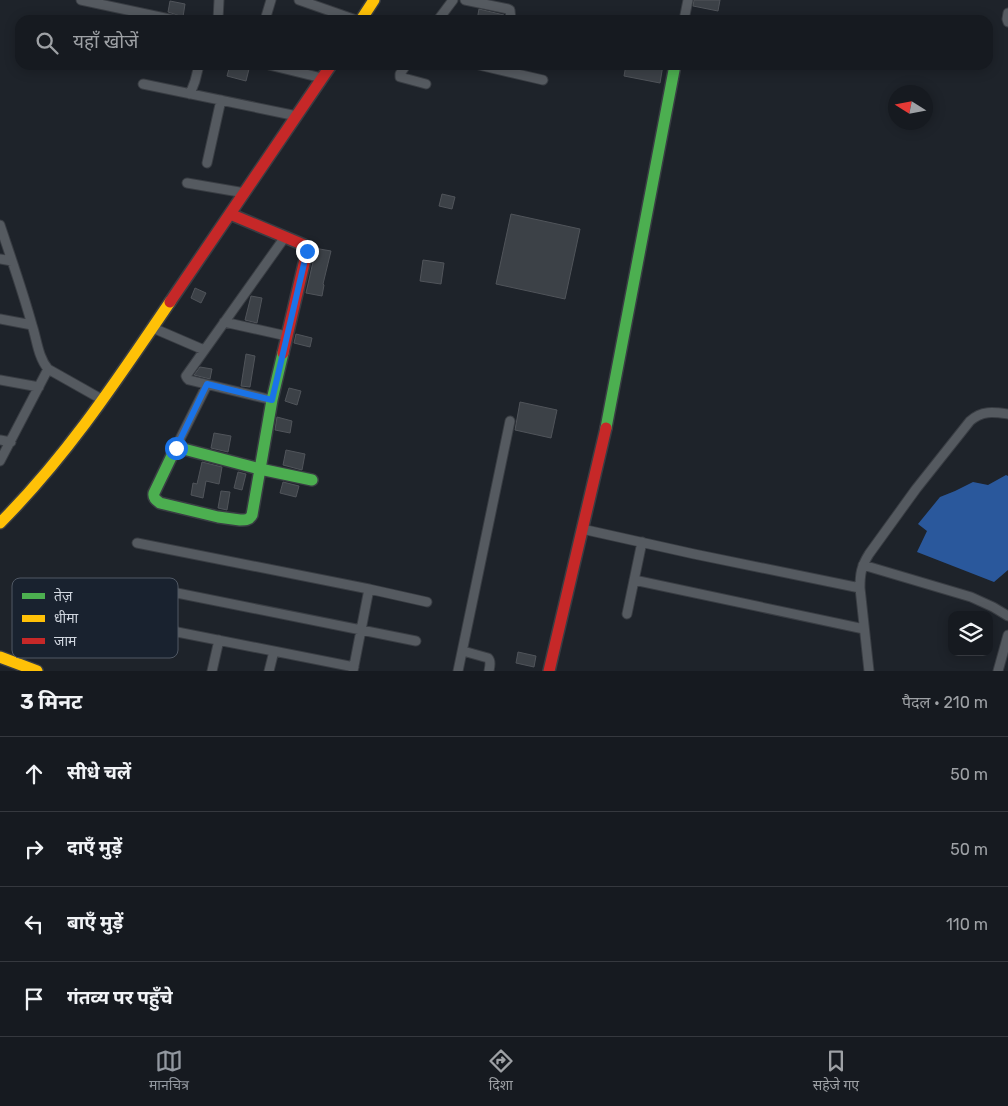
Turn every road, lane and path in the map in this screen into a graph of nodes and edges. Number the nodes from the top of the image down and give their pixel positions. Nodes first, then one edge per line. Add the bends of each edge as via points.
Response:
1 (82, 0) edge
2 (219, 0) edge
3 (271, 0) edge
4 (299, 0) edge
5 (374, 0) edge
6 (453, 0) edge
7 (465, 0) edge
8 (688, 0) edge
9 (1008, 13) edge
10 (151, 15) edge
11 (218, 15) edge
12 (266, 15) edge
13 (342, 15) edge
14 (364, 15) edge
15 (442, 15) edge
16 (512, 15) edge
17 (685, 15) edge
18 (1008, 22) edge
19 (198, 70) edge
20 (289, 70) edge
21 (328, 70) edge
22 (403, 70) edge
23 (510, 70) edge
24 (674, 70) edge
25 (322, 78) junction
26 (543, 80) dead end
27 (143, 84) dead end
28 (426, 84) dead end
29 (190, 94) junction
30 (221, 100) junction
31 (297, 116) junction
32 (207, 163) dead end
33 (187, 183) dead end
34 (245, 193) junction
35 (230, 214) junction
36 (0, 225) edge
37 (285, 236) junction
38 (0, 259) edge
39 (12, 261) junction
40 (0, 318) edge
41 (224, 322) junction
42 (32, 325) junction
43 (153, 328) junction
44 (287, 336) junction
45 (204, 350) junction
46 (48, 369) junction
47 (0, 380) edge
48 (207, 384) junction
49 (39, 387) junction
50 (103, 400) junction
51 (272, 400) junction
52 (1008, 414) edge
53 (510, 421) dead end
54 (0, 440) edge
55 (11, 442) junction
56 (176, 448) junction
57 (0, 461) edge
58 (260, 469) junction
59 (312, 480) dead end
60 (0, 523) edge
61 (582, 528) junction
62 (642, 542) junction
63 (137, 543) dead end
64 (863, 565) junction
65 (634, 580) junction
66 (860, 588) junction
67 (369, 589) junction
68 (178, 593) edge
69 (427, 602) dead end
70 (627, 614) dead end
71 (1008, 616) edge
72 (864, 629) junction
73 (362, 630) junction
74 (178, 632) edge
75 (1008, 634) edge
76 (219, 640) junction
77 (416, 641) dead end
78 (274, 651) junction
79 (463, 651) junction
80 (0, 657) edge
81 (353, 669) edge
82 (30, 670) edge
83 (212, 671) edge
84 (269, 671) edge
85 (458, 671) edge
86 (489, 671) edge
87 (549, 671) edge
88 (870, 671) edge
89 (998, 671) edge

1 - 10 street
2 - 11 street
3 - 12 street
4 - 13 street
5 - 14 street
6 - 15 street
7 - 16 street via 510,10
8 - 17 street
9 - 18 street
19 - 29 street
20 - 25 street
21 - 25 street
22 - 28 street via 400,77
23 - 26 street
24 - 61 street via 605,433
25 - 31 street
27 - 29 street
29 - 30 street
30 - 31 street
30 - 32 street
31 - 34 street
33 - 34 street
34 - 35 street
35 - 37 street
35 - 43 street
36 - 39 street
37 - 41 street
37 - 44 street via 304,245 307,251
38 - 39 street
39 - 42 street
40 - 42 street
41 - 44 street
41 - 45 street
42 - 46 street via 40,357
43 - 45 street
43 - 50 street
44 - 51 street
45 - 48 street via 186,378
46 - 49 street
46 - 50 street
47 - 49 street
48 - 51 street
48 - 56 street
49 - 55 street
50 - 60 street via 55,463
51 - 58 street
52 - 64 street via 985,412 970,421 916,489
53 - 79 street
54 - 55 street
55 - 57 street
56 - 58 street
56 - 58 street via 154,493 154,499 160,503 247,520 252,515
58 - 59 street
61 - 62 street
61 - 87 street
62 - 65 street
62 - 66 street
63 - 67 street
64 - 66 street
64 - 71 street via 971,597
65 - 70 street
65 - 72 street
66 - 72 street
67 - 69 street
67 - 73 street
68 - 73 street
72 - 88 street
73 - 77 street
73 - 81 street
74 - 76 street
75 - 89 street
76 - 78 street
76 - 83 street
78 - 81 street
78 - 84 street
79 - 85 street
79 - 86 street via 488,658
80 - 82 street

